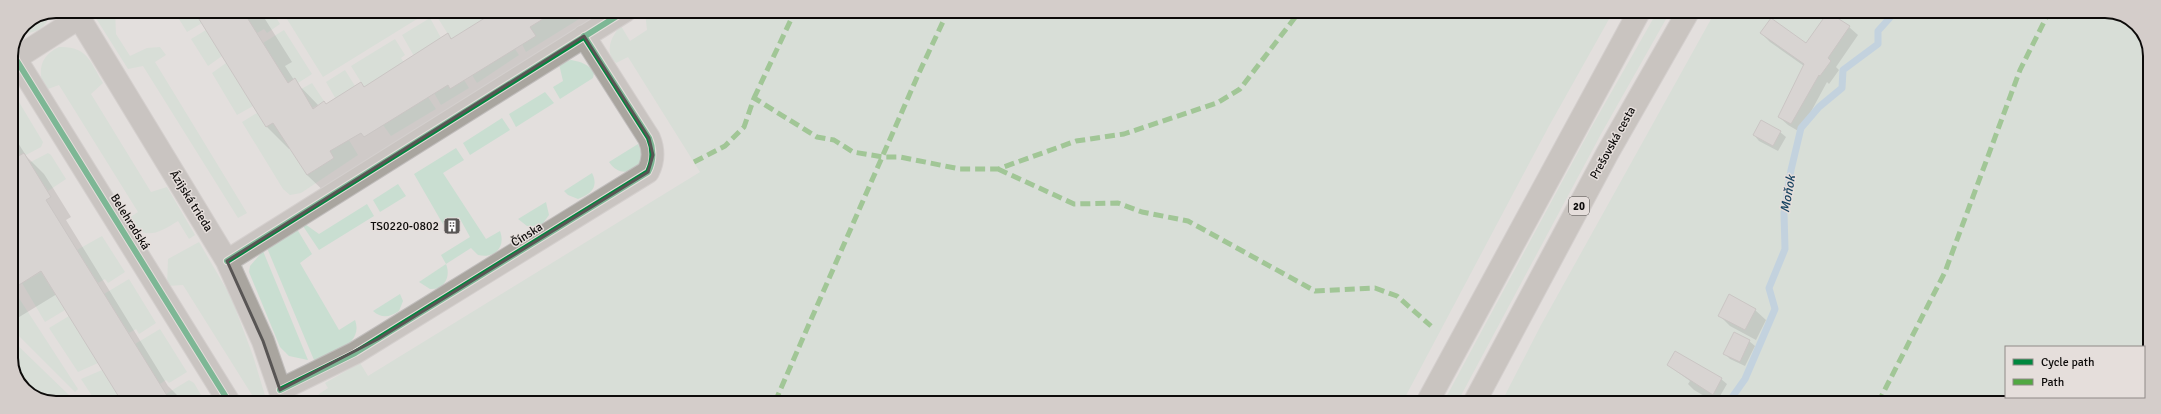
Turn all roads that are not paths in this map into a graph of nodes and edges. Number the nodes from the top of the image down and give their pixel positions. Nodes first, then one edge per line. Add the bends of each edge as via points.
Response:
1 (72, 18) edge
2 (79, 18) edge
3 (614, 18) edge
4 (1636, 18) edge
5 (1685, 18) edge
6 (584, 36) junction
7 (18, 53) edge
8 (18, 62) edge
9 (227, 261) junction
10 (225, 396) edge
11 (282, 396) edge
12 (1431, 396) edge
13 (1478, 396) edge

1 - 7 street
2 - 9 street, Ázijská trieda
3 - 6 street
4 - 12 highway
5 - 13 highway, Prešovská cesta / 20 via 1606,154
6 - 9 street
6 - 11 street, Čínska via 649,138 653,155 648,172
8 - 10 street, Belehradská
9 - 11 street, Ázijská trieda via 264,341

